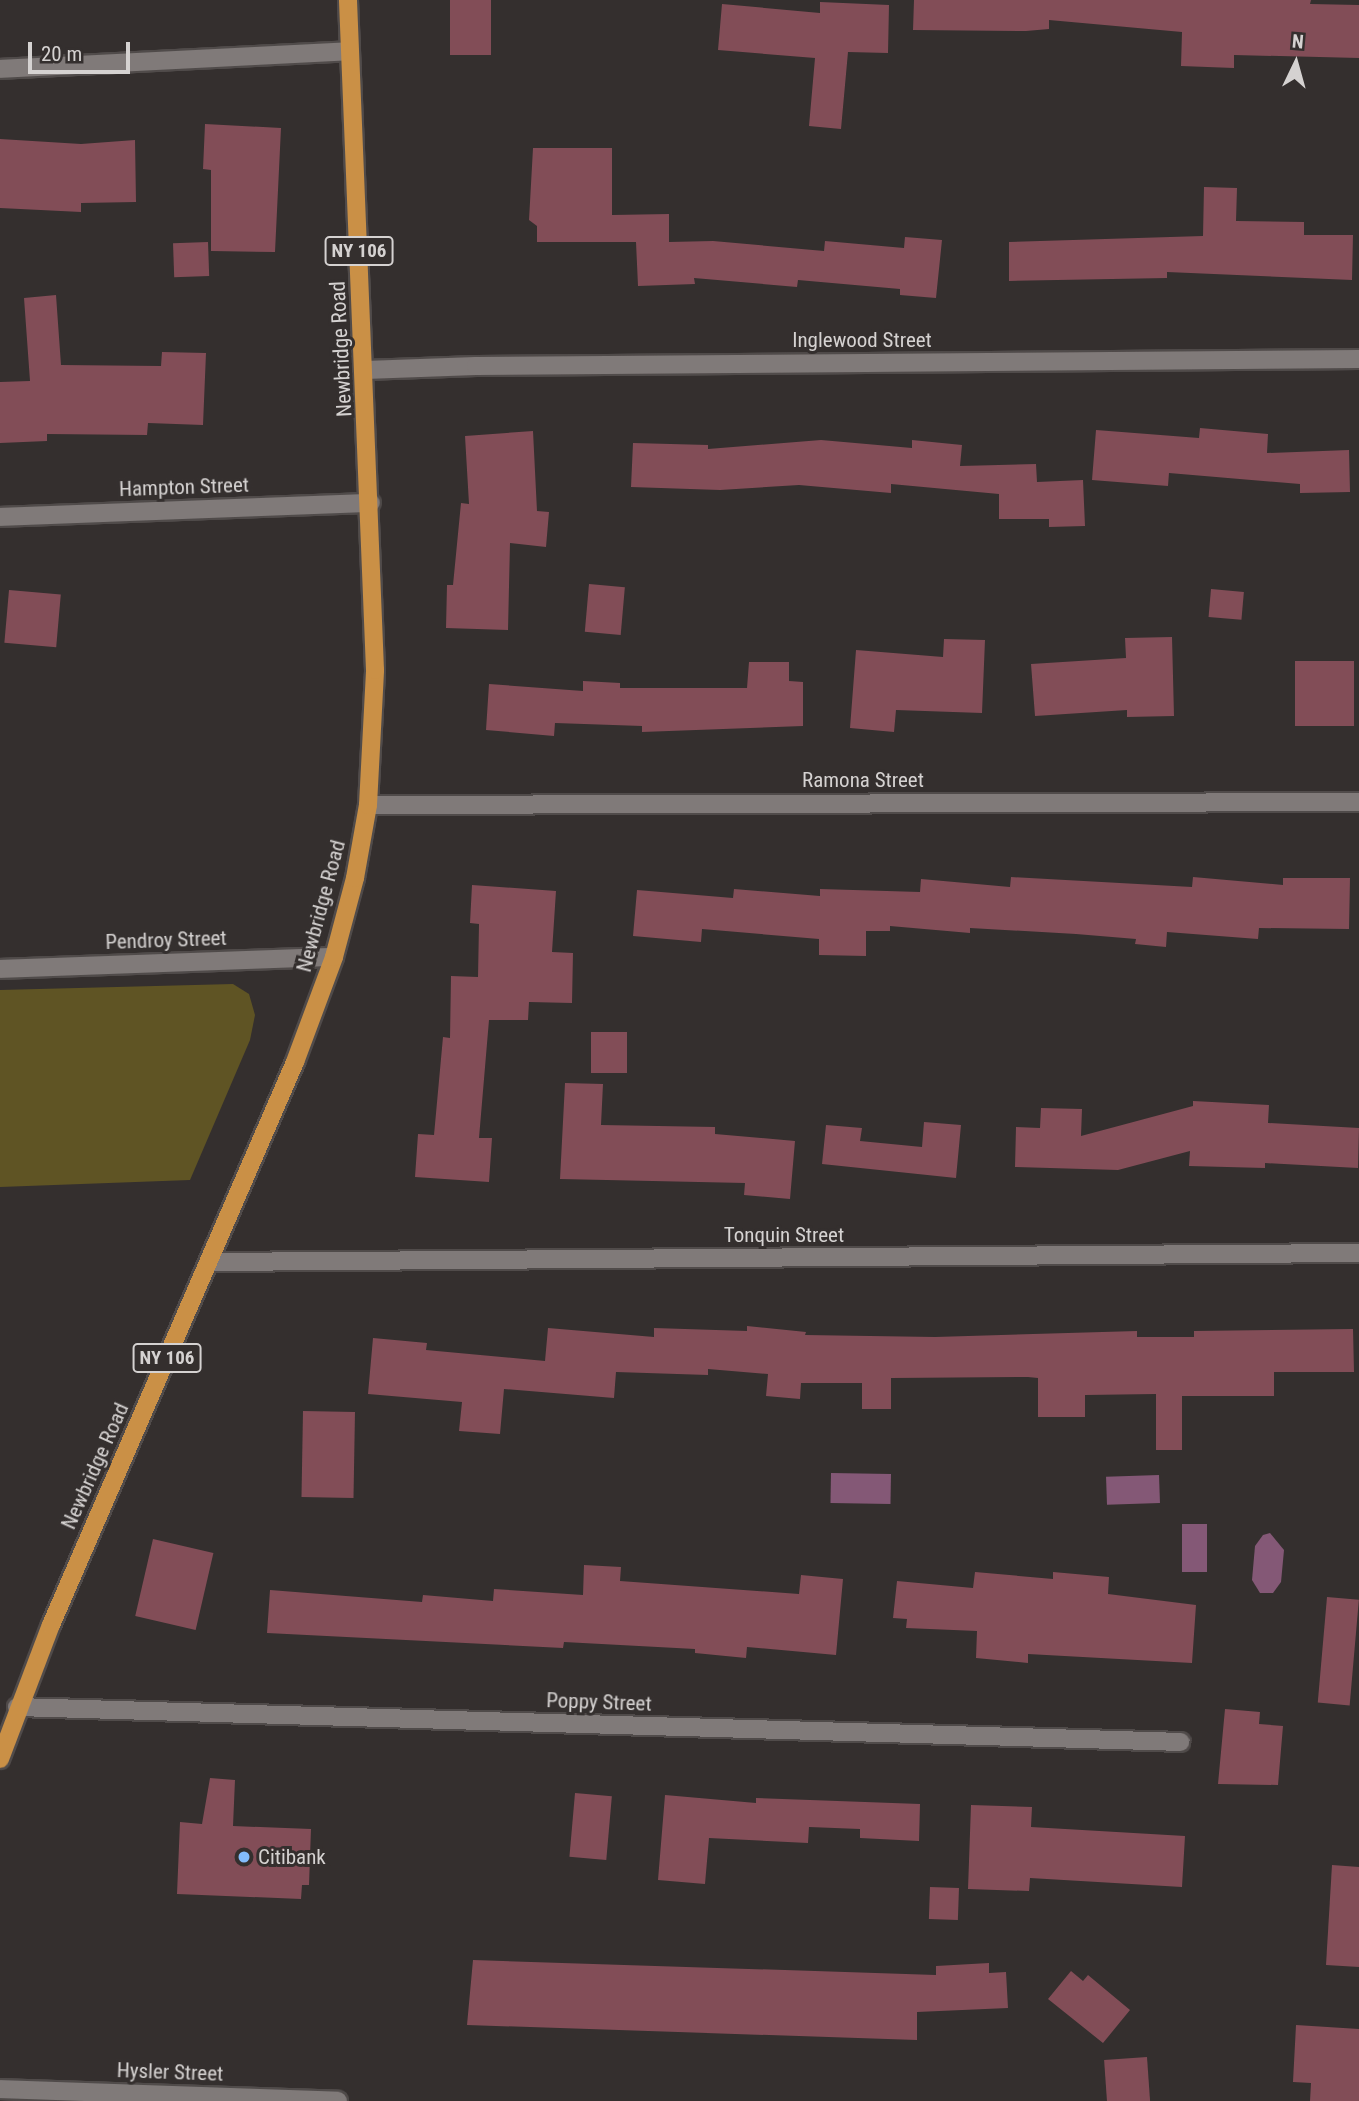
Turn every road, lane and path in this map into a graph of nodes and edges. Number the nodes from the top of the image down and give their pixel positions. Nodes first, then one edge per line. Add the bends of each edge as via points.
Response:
1 (348, 0) edge
2 (350, 51) junction
3 (0, 69) edge
4 (1359, 359) edge
5 (365, 370) junction
6 (370, 503) junction
7 (0, 517) edge
8 (1359, 802) edge
9 (368, 805) junction
10 (334, 957) junction
11 (0, 969) edge
12 (1359, 1254) edge
13 (210, 1262) junction
14 (17, 1707) junction
15 (1180, 1742) dead end
16 (0, 1759) edge
17 (0, 2089) edge
18 (338, 2101) edge

1 - 2 main road, Newbridge Road / NY 106
2 - 3 street
2 - 5 main road, Newbridge Road / NY 106
4 - 5 street, Inglewood Street via 490,365
5 - 6 main road, Newbridge Road / NY 106
6 - 7 street, Hampton Street
6 - 9 main road, Newbridge Road / NY 106 via 375,680
8 - 9 street, Ramona Street
9 - 10 main road, Newbridge Road / NY 106
10 - 11 street, Pendroy Street
10 - 13 main road, Newbridge Road / NY 106
12 - 13 street, Tonquin Street
13 - 14 main road, Newbridge Road / NY 106
14 - 15 street, Poppy Street
14 - 16 main road, Newbridge Road / NY 106
17 - 18 street, Hysler Street

